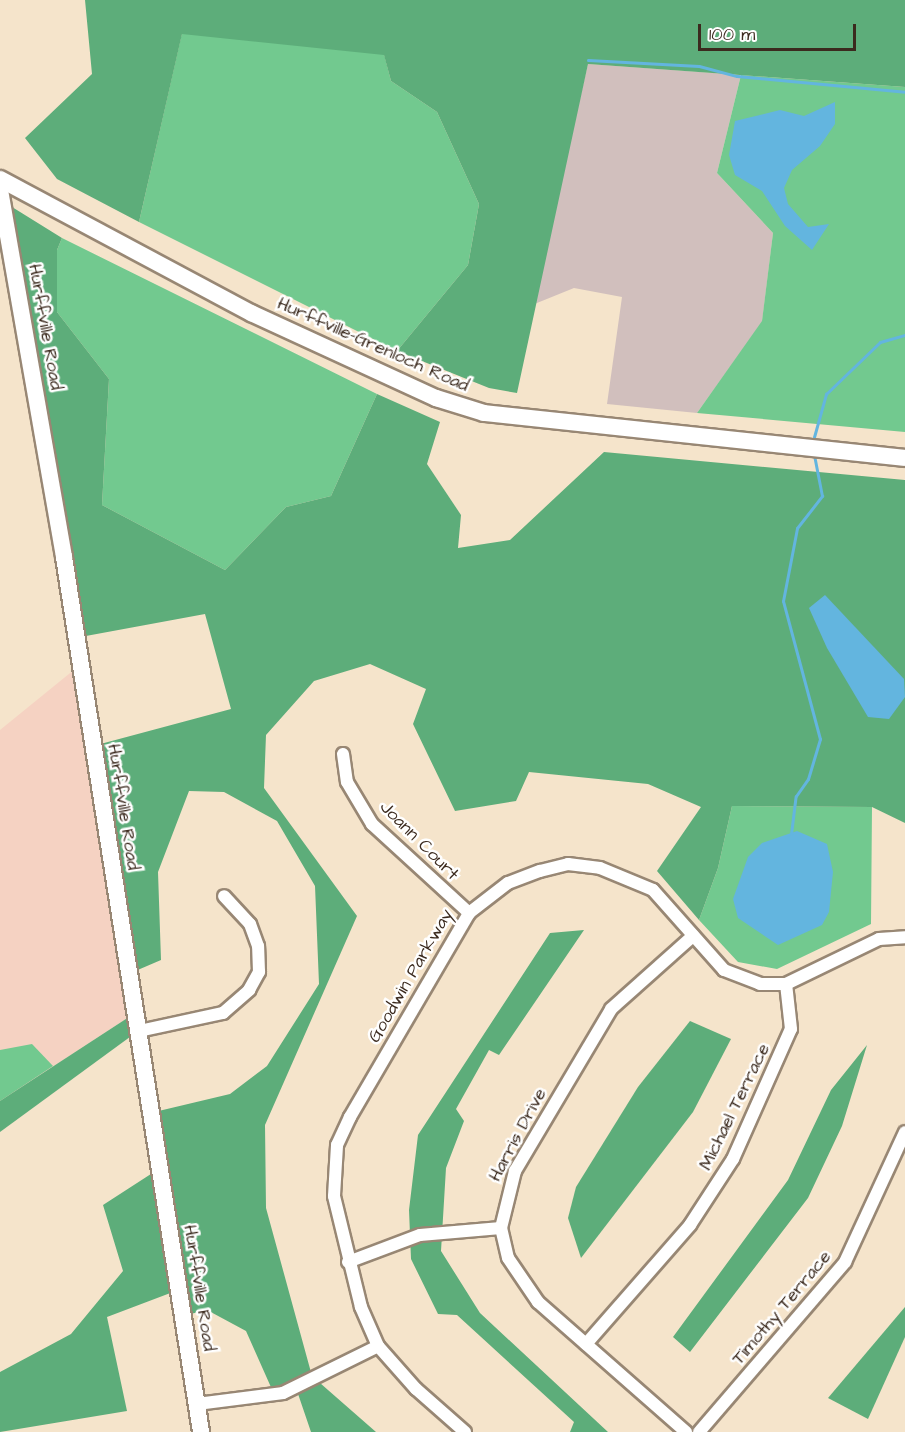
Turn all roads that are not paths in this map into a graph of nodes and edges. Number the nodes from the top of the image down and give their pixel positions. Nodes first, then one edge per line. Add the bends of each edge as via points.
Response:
1 (0, 179) edge
2 (0, 190) edge
3 (905, 458) edge
4 (343, 754) dead end
5 (224, 896) dead end
6 (468, 913) junction
7 (693, 936) junction
8 (905, 937) edge
9 (786, 984) junction
10 (139, 1030) junction
11 (905, 1132) edge
12 (501, 1228) junction
13 (348, 1262) junction
14 (586, 1344) junction
15 (378, 1346) junction
16 (197, 1404) junction
17 (201, 1432) edge
18 (465, 1432) edge
19 (686, 1432) edge
20 (699, 1432) edge

1 - 3 street, Hurffville-Grenloch Road via 251,312 436,398 484,413
2 - 10 street, Hurffville Road
4 - 6 street, Joann Court via 347,782 372,824
5 - 10 street via 250,924 258,946 259,972 249,990 223,1013
6 - 7 street, Goodwin Parkway via 508,883 568,864 600,868 653,890
6 - 13 street, Goodwin Parkway via 338,1145 334,1196
7 - 9 street, Goodwin Parkway via 724,970 760,984
7 - 12 street, Harris Drive via 611,1009 515,1171
8 - 9 street, Goodwin Parkway via 879,939
9 - 14 street, Michael Terrace via 791,1029 733,1160 690,1225
10 - 16 street, Hurffville Road
11 - 20 street, Timothy Terrace via 845,1262
12 - 13 street via 420,1235
12 - 14 street via 523,1284
13 - 15 street, Goodwin Parkway
14 - 19 street
15 - 16 street via 283,1393
15 - 18 street, Goodwin Parkway via 416,1389
16 - 17 street, Hurffville Road

